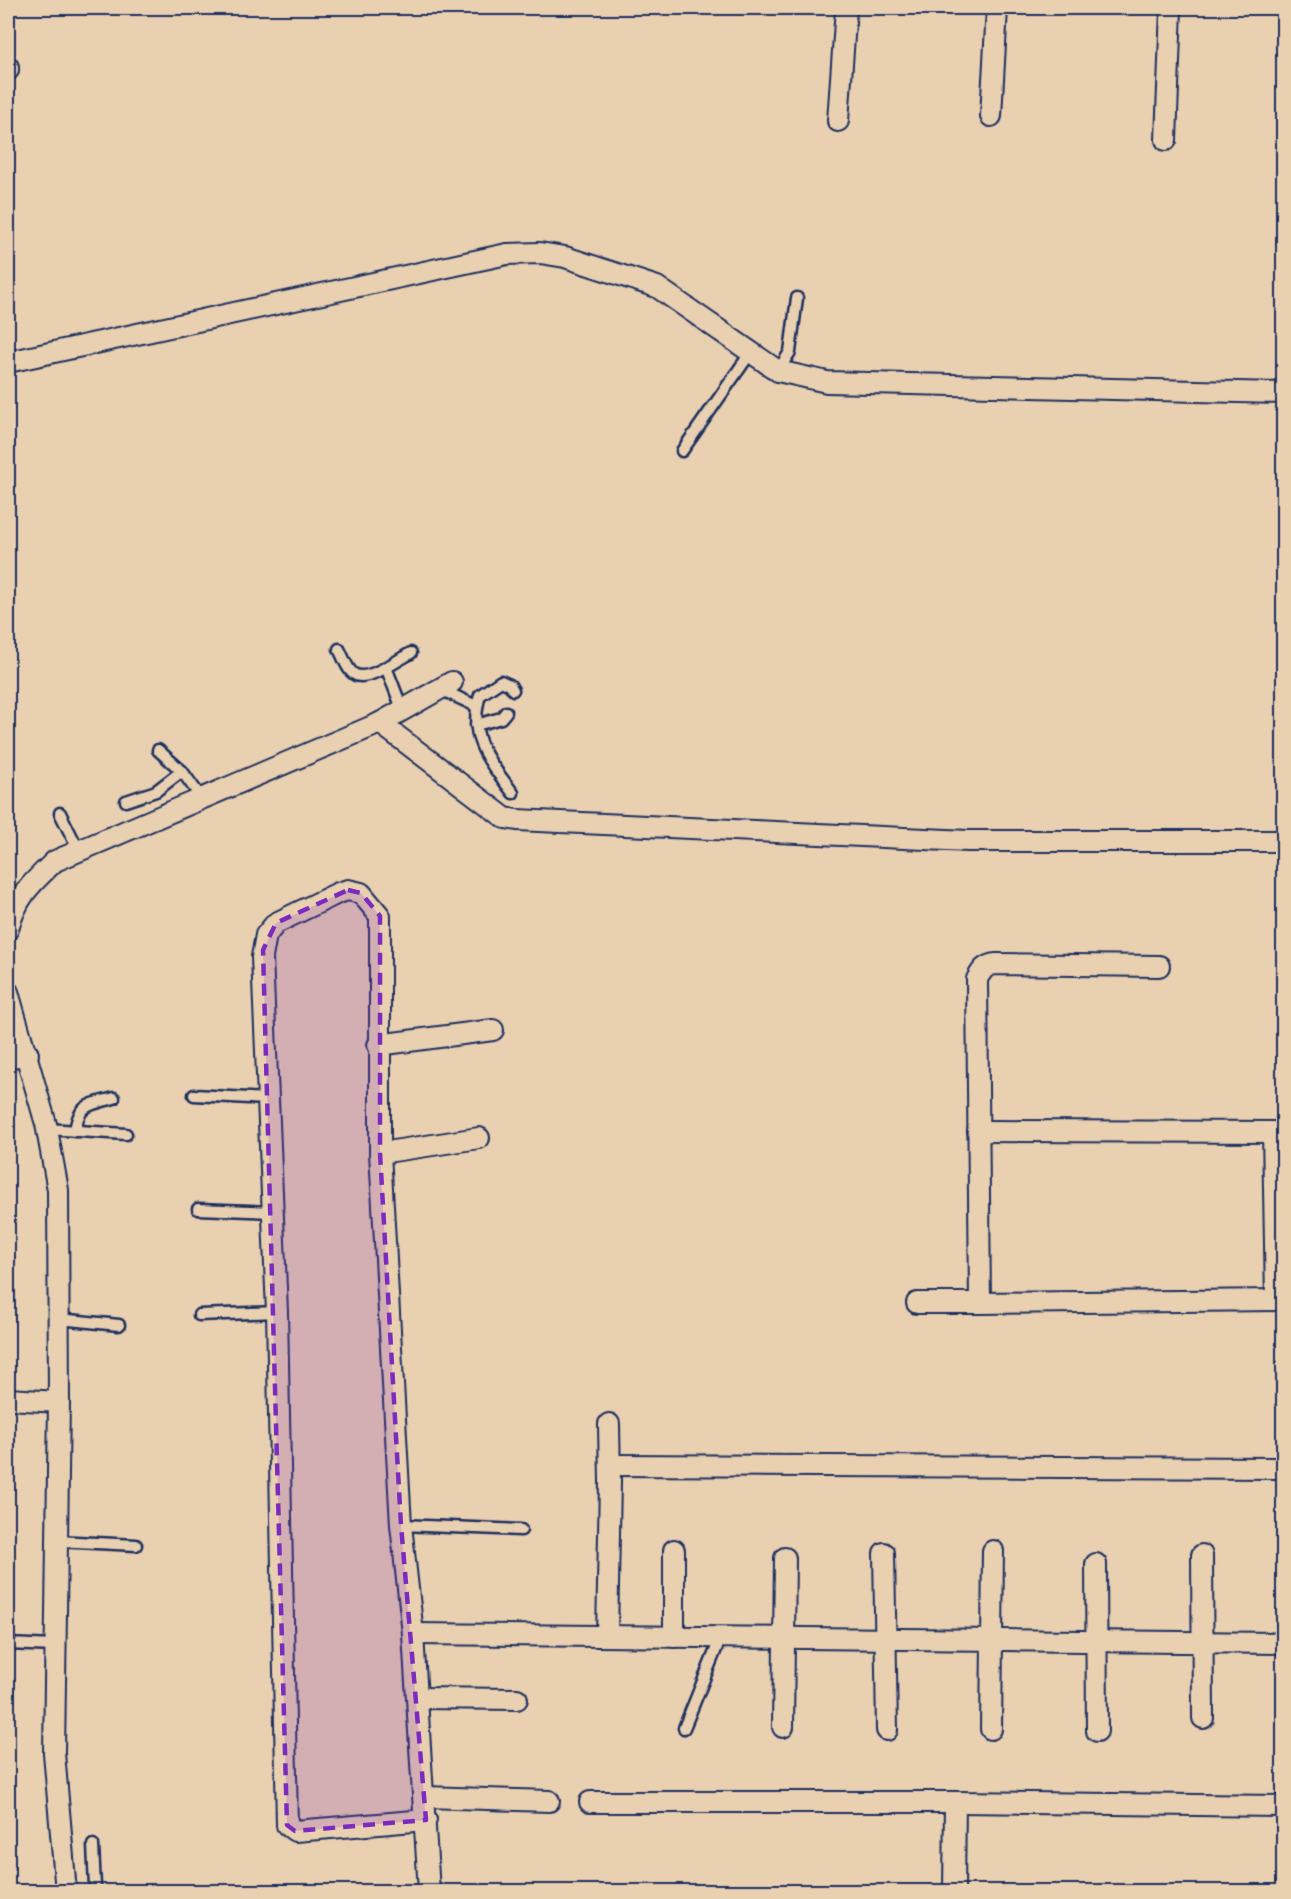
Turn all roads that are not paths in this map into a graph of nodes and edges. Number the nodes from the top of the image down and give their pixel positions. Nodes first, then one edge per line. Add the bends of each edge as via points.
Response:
1 (846, 8) edge
2 (997, 8) edge
3 (1172, 8) edge
4 (992, 116) dead end
5 (838, 121) dead end
6 (1166, 140) dead end
7 (796, 298) dead end
8 (751, 352) junction
9 (8, 362) edge
10 (778, 370) junction
11 (1284, 393) edge
12 (682, 451) dead end
13 (339, 649) dead end
14 (411, 652) dead end
15 (386, 667) junction
16 (446, 686) joint
17 (513, 690) dead end
18 (476, 706) junction
19 (403, 711) junction
20 (506, 712) dead end
21 (380, 723) junction
22 (476, 725) junction
23 (158, 750) dead end
24 (182, 771) junction
25 (513, 793) dead end
26 (202, 799) junction
27 (126, 801) dead end
28 (60, 813) dead end
29 (1284, 841) edge
30 (79, 851) junction
31 (8, 929) edge
32 (1159, 966) dead end
33 (8, 992) edge
34 (493, 1030) dead end
35 (378, 1045) junction
36 (28, 1054) junction
37 (8, 1058) edge
38 (194, 1095) dead end
39 (114, 1098) dead end
40 (267, 1099) junction
41 (47, 1129) junction
42 (75, 1131) junction
43 (978, 1131) junction
44 (1278, 1132) edge
45 (126, 1134) dead end
46 (479, 1138) dead end
47 (380, 1153) junction
48 (198, 1209) dead end
49 (273, 1212) junction
50 (1280, 1300) edge
51 (917, 1303) dead end
52 (980, 1304) junction
53 (277, 1312) junction
54 (199, 1315) dead end
55 (59, 1319) junction
56 (118, 1325) dead end
57 (8, 1399) edge
58 (59, 1402) junction
59 (609, 1424) dead end
60 (610, 1466) junction
61 (1284, 1468) edge
62 (401, 1525) junction
63 (521, 1530) dead end
64 (56, 1541) junction
65 (136, 1545) dead end
66 (674, 1550) dead end
67 (993, 1551) dead end
68 (884, 1553) dead end
69 (1202, 1555) dead end
70 (785, 1558) dead end
71 (1096, 1564) dead end
72 (413, 1634) junction
73 (607, 1636) junction
74 (674, 1637) junction
75 (721, 1637) junction
76 (784, 1638) junction
77 (884, 1639) junction
78 (990, 1640) junction
79 (1098, 1641) junction
80 (1204, 1642) junction
81 (1284, 1643) edge
82 (8, 1644) edge
83 (54, 1646) junction
84 (418, 1698) junction
85 (517, 1699) dead end
86 (1203, 1718) dead end
87 (783, 1727) dead end
88 (684, 1728) dead end
89 (991, 1729) dead end
90 (886, 1730) dead end
91 (1097, 1731) dead end
92 (425, 1797) junction
93 (549, 1801) dead end
94 (590, 1802) dead end
95 (955, 1802) junction
96 (1284, 1806) edge
97 (426, 1820) junction
98 (93, 1845) dead end
99 (66, 1892) edge
100 (92, 1892) edge
101 (429, 1892) edge
102 (954, 1892) edge

1 - 5 street
2 - 4 street
3 - 6 street
7 - 10 lane via 790,352
8 - 9 street via 657,286 540,253 507,254
8 - 10 street
8 - 12 lane
10 - 11 street via 827,382
13 - 15 lane via 352,674 369,676
14 - 15 lane
15 - 19 lane
16 - 18 lane
16 - 19 street
17 - 18 lane via 501,681 480,695
18 - 22 lane
19 - 21 street
20 - 22 lane via 501,718
21 - 26 street
21 - 29 street via 505,818 517,820 968,841
22 - 25 lane via 481,749
23 - 24 lane
24 - 26 lane
24 - 27 lane via 156,791
26 - 30 street
28 - 30 lane
30 - 31 street via 55,861 26,888 13,909
32 - 43 street via 989,964 983,969 977,979
33 - 36 street
34 - 35 street
35 - 40 street via 380,915 361,893 348,890 276,923 266,935 262,957
35 - 47 street
36 - 37 street
36 - 41 street
38 - 40 lane
39 - 42 lane via 81,1110
40 - 49 street
41 - 42 lane
41 - 55 street via 58,1190
42 - 45 lane
43 - 44 street
43 - 52 street
44 - 50 street
46 - 47 street
47 - 62 street
48 - 49 lane
49 - 53 street
50 - 52 street
51 - 52 street
53 - 54 lane
53 - 97 street via 287,1825 295,1831
55 - 56 lane
55 - 58 street
57 - 58 street
58 - 64 street
59 - 60 street
60 - 61 street
60 - 73 street
62 - 63 lane
62 - 72 street
64 - 65 lane
64 - 83 street
66 - 74 street
67 - 78 street
68 - 77 street
69 - 80 street
70 - 76 street
71 - 79 street
72 - 73 street
72 - 84 street
73 - 74 street
74 - 75 street
75 - 76 street
75 - 88 lane
76 - 77 street
76 - 87 street
77 - 78 street
77 - 90 street
78 - 79 street
78 - 89 street
79 - 80 street
79 - 91 street
80 - 81 street
80 - 86 street
82 - 83 lane
83 - 99 street via 54,1753
84 - 85 street
84 - 92 street
92 - 93 street
92 - 97 street
94 - 95 street
95 - 96 street
95 - 102 street
97 - 101 street
98 - 100 lane

